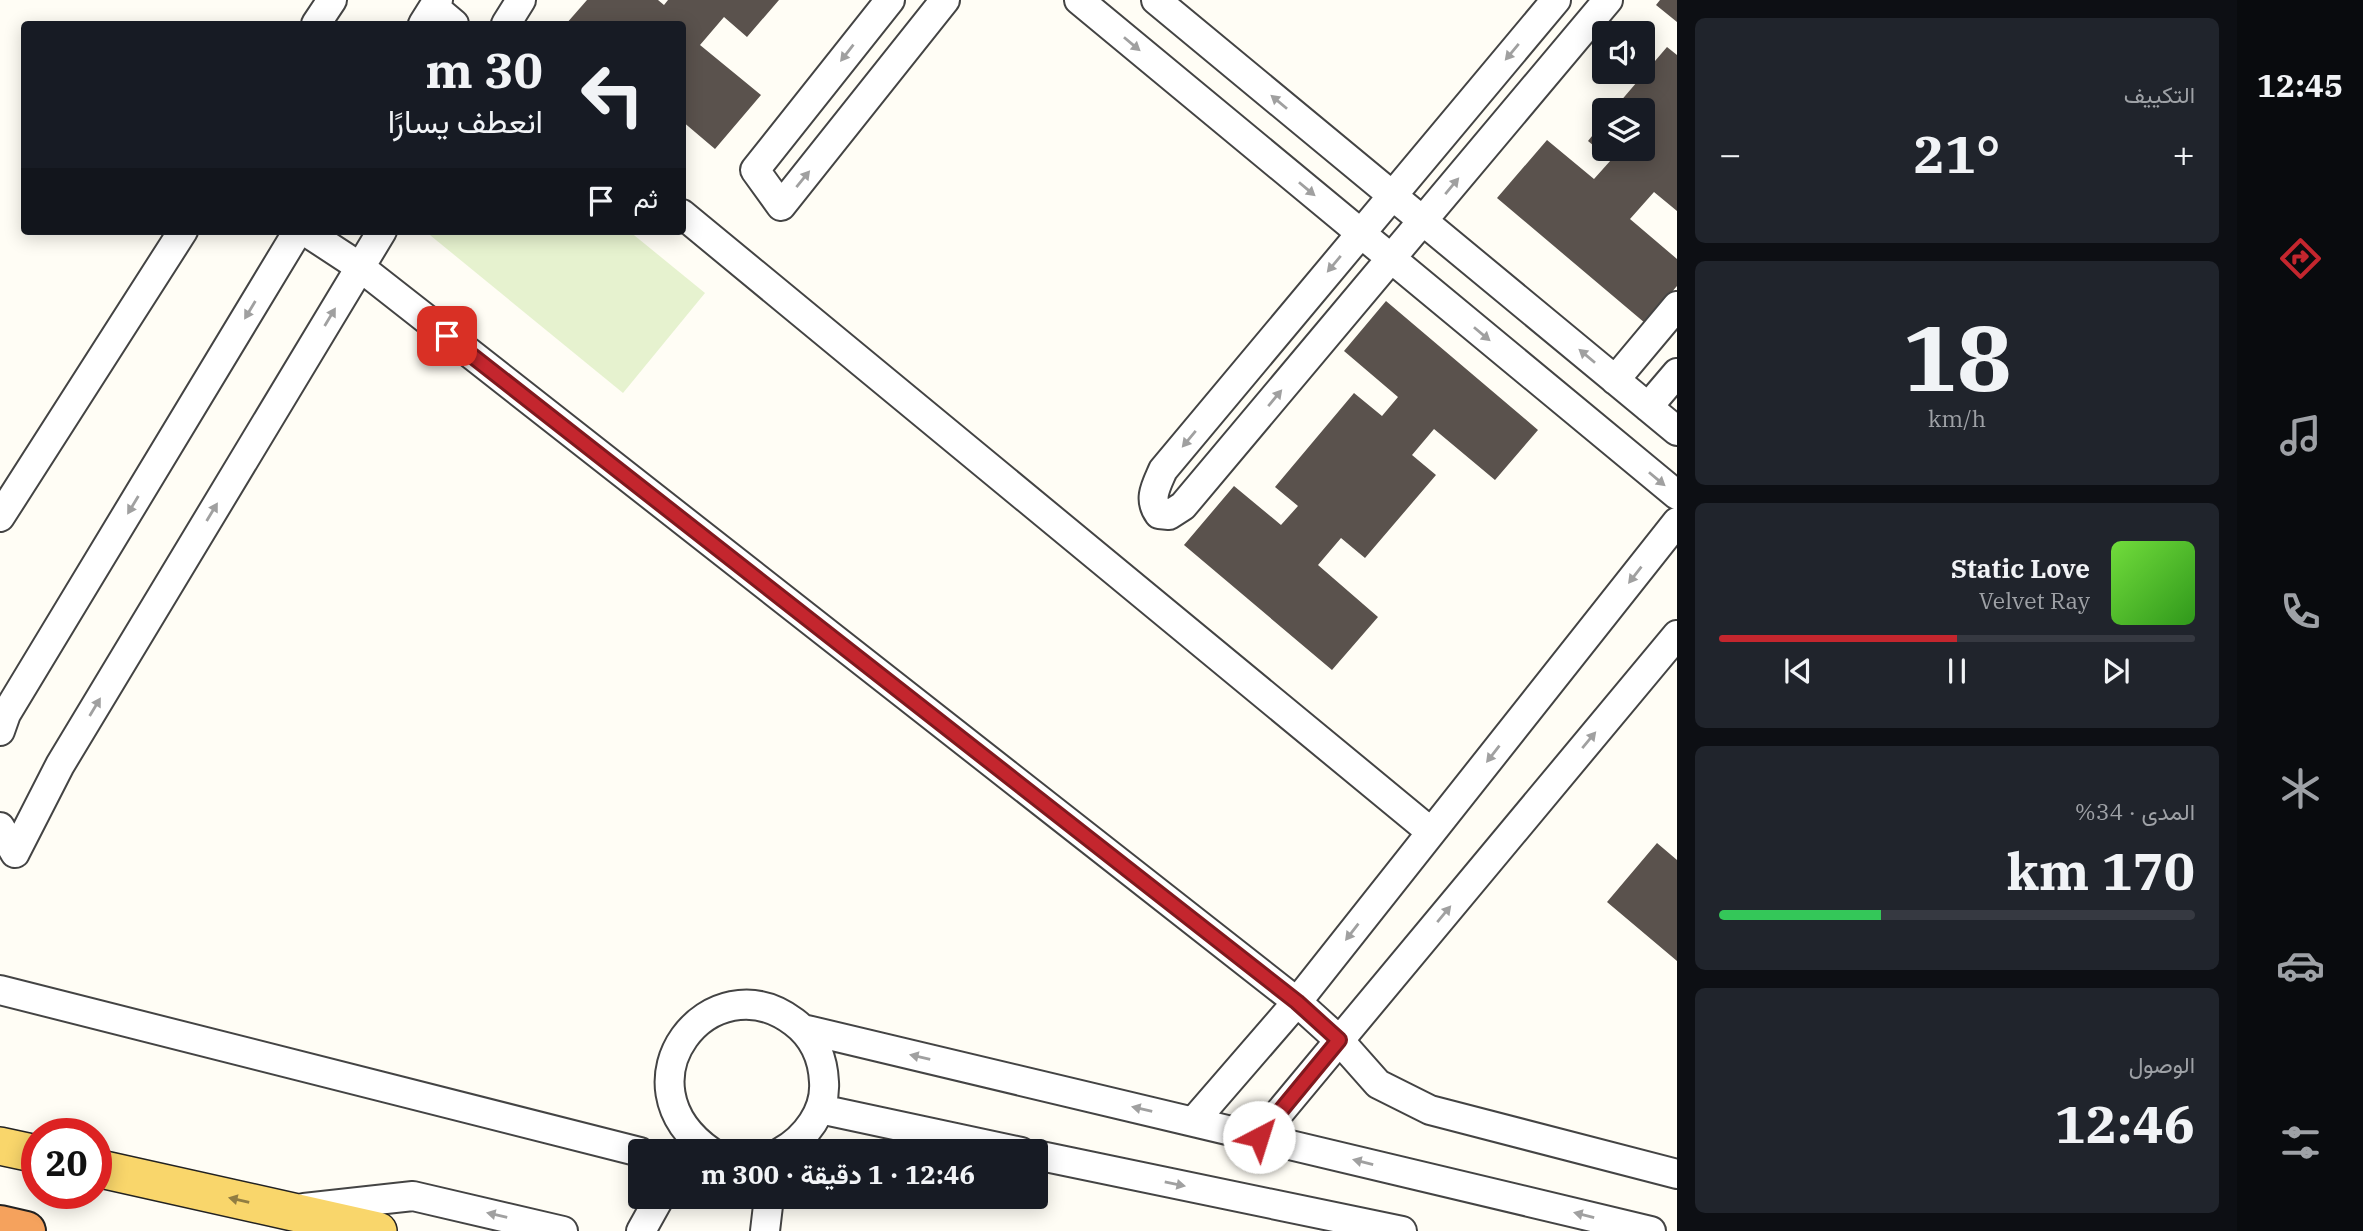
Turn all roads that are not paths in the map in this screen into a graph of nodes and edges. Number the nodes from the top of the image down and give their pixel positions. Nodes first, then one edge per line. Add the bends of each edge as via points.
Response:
1 (332, 0) edge
2 (521, 0) edge
3 (890, 0) edge
4 (945, 0) edge
5 (1079, 0) edge
6 (1156, 0) edge
7 (1556, 0) edge
8 (1608, 0) edge
9 (318, 21) edge
10 (508, 21) edge
11 (1392, 195) junction
12 (686, 217) edge
13 (1423, 221) junction
14 (1360, 233) junction
15 (180, 235) edge
16 (296, 235) edge
17 (311, 235) edge
18 (380, 235) edge
19 (1391, 258) junction
20 (360, 267) junction
21 (1677, 306) edge
22 (1677, 373) edge
23 (1615, 380) junction
24 (1648, 407) junction
25 (1677, 431) edge
26 (1677, 495) edge
27 (0, 517) edge
28 (1677, 522) edge
29 (1677, 635) edge
30 (3, 722) edge
31 (0, 827) edge
32 (1431, 831) junction
33 (0, 990) edge
34 (1297, 1002) junction
35 (803, 1029) junction
36 (1339, 1040) junction
37 (820, 1109) junction
38 (1194, 1121) junction
39 (1259, 1137) junction
40 (691, 1139) edge
41 (799, 1139) edge
42 (960, 1139) edge
43 (0, 1146) edge
44 (628, 1149) edge
45 (21, 1151) edge
46 (1048, 1157) edge
47 (112, 1172) edge
48 (1677, 1174) edge
49 (653, 1209) edge
50 (768, 1209) edge
51 (284, 1210) junction
52 (0, 1225) edge
53 (26, 1231) edge
54 (377, 1231) edge
55 (563, 1231) edge
56 (640, 1231) edge
57 (765, 1231) edge
58 (1402, 1231) edge
59 (1651, 1231) edge

1 - 9 street
2 - 10 street
3 -> 4 street via 755,170 781,206
5 -> 14 street
11 -> 6 street
7 -> 11 street
13 -> 8 street
11 - 13 street
11 - 14 street
12 - 32 street
13 - 19 street
23 -> 13 street
14 - 19 street
14 -> 19 street via 1163,471 1153,490 1153,506 1159,514 1169,515 1183,506
15 - 27 street
16 -> 30 street
17 - 20 street
18 - 20 street
19 -> 26 street
31 -> 20 street via 15,853 60,765
20 - 34 street
21 - 23 street
22 - 24 street
23 - 24 street
24 - 25 street
28 -> 32 street
36 -> 29 street
32 -> 34 street
33 - 44 street
34 - 36 street
34 - 38 street
35 - 37 street via 816,1046 823,1067
38 -> 35 street
35 - 40 street via 783,1014 760,1006 735,1006 711,1013 691,1028 677,1048 669,1072 670,1097
36 - 39 street
36 - 48 street via 1378,1084 1430,1110
37 - 41 street
37 - 42 street
38 - 39 street
59 -> 39 street
43 - 45 main road
46 -> 58 street
51 -> 47 main road
49 - 56 street
50 - 57 street
51 - 54 main road
55 -> 51 street via 413,1196
52 - 53 highway

